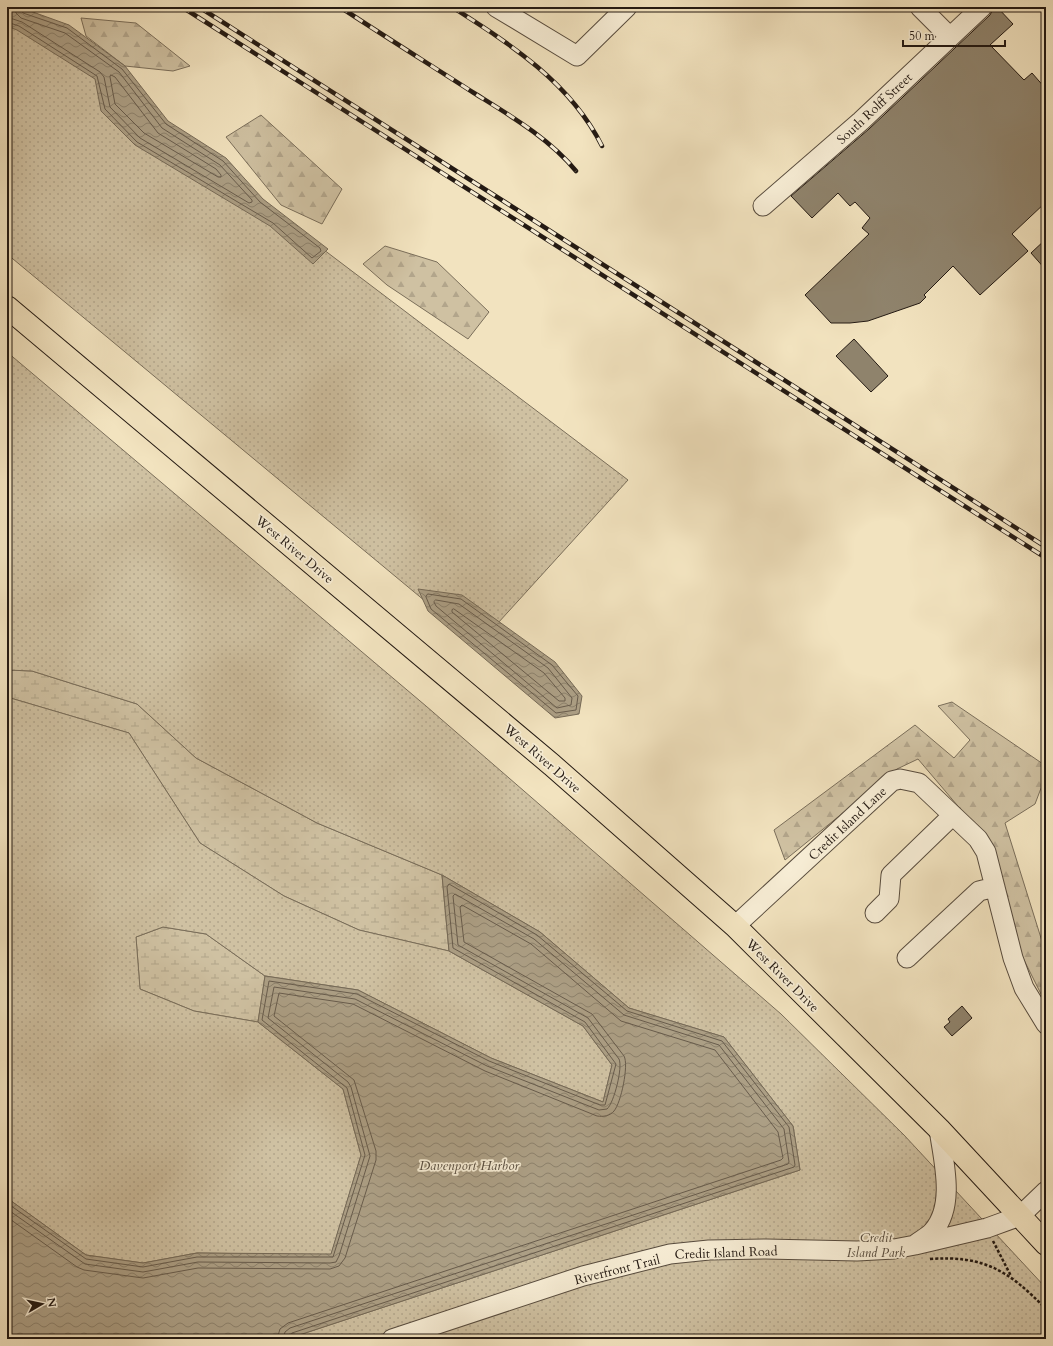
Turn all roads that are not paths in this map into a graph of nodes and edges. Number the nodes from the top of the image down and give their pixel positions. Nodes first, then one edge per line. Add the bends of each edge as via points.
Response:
1 (496, 7) edge
2 (627, 7) edge
3 (920, 7) edge
4 (982, 7) edge
5 (950, 37) junction
6 (763, 206) dead end
7 (7, 307) edge
8 (953, 815) junction
9 (995, 887) junction
10 (875, 913) dead end
11 (735, 926) junction
12 (907, 958) dead end
13 (1046, 1024) edge
14 (939, 1128) junction
15 (1046, 1191) edge
16 (1020, 1216) junction
17 (1046, 1244) edge
18 (915, 1245) junction
19 (392, 1339) edge

1 - 2 street via 577,56
3 - 5 street
4 - 5 street, South Rolff Street
5 - 6 street, South Rolff Street via 862,121
7 - 11 main road, West River Drive via 552,765
8 - 9 street, Credit Island Lane via 978,839 986,852
8 - 10 street via 891,875 889,899
8 - 11 street, Credit Island Lane via 919,783 900,779 892,781
9 - 12 street via 979,891
9 - 13 street, Credit Island Lane via 1013,958 1024,988
11 - 14 main road, West River Drive
14 - 16 main road, West River Drive
14 - 18 street via 947,1189 944,1210 934,1230
15 - 16 street
16 - 17 main road, West River Drive
16 - 18 street, Credit Island Road via 986,1228
18 - 19 street, Credit Island Road via 856,1251 766,1249 670,1254 583,1276

